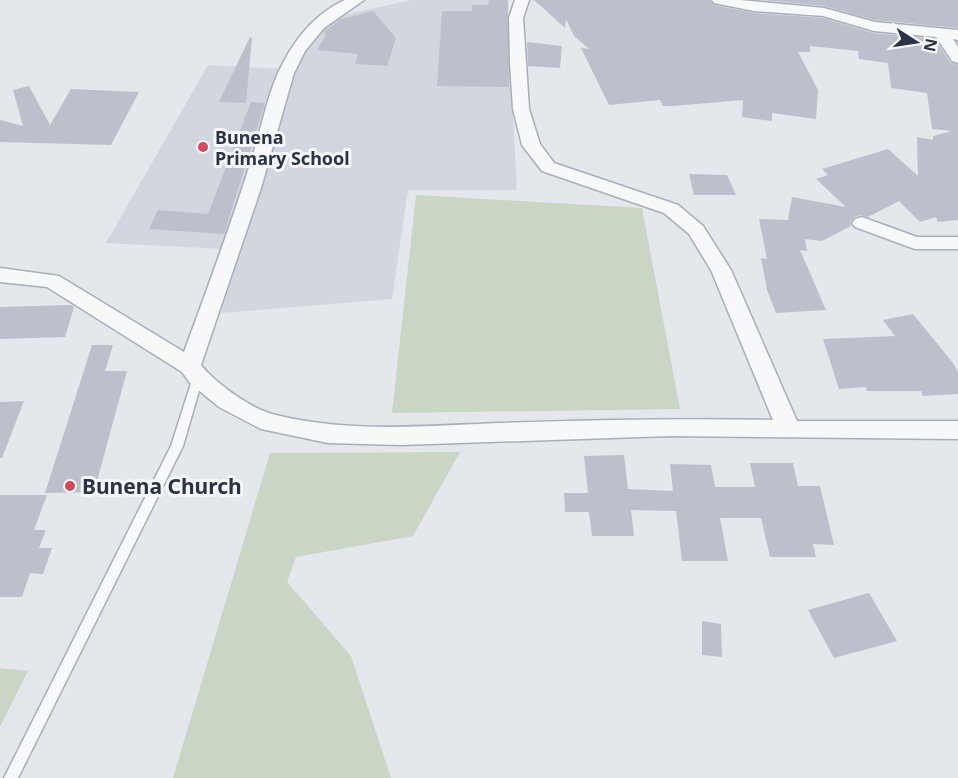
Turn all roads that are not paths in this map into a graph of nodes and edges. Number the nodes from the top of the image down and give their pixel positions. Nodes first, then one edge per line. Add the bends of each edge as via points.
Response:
1 (357, 0) edge
2 (522, 0) edge
3 (720, 0) edge
4 (824, 6) edge
5 (941, 33) junction
6 (958, 35) edge
7 (958, 58) edge
8 (862, 223) dead end
9 (958, 243) edge
10 (0, 275) edge
11 (194, 372) junction
12 (789, 430) junction
13 (957, 434) edge
14 (11, 778) edge

1 - 11 street via 331,12 317,27 297,52 282,81
2 - 12 street via 516,18 518,63 521,109 531,145 548,168 671,209 696,230 721,270
3 - 4 street via 754,7
4 - 5 street via 874,26
5 - 6 street
5 - 7 street
8 - 9 street via 915,243
10 - 11 street via 52,280
11 - 12 street via 227,401 269,423 328,434 401,436 670,427
11 - 14 lane via 177,446
12 - 13 street

